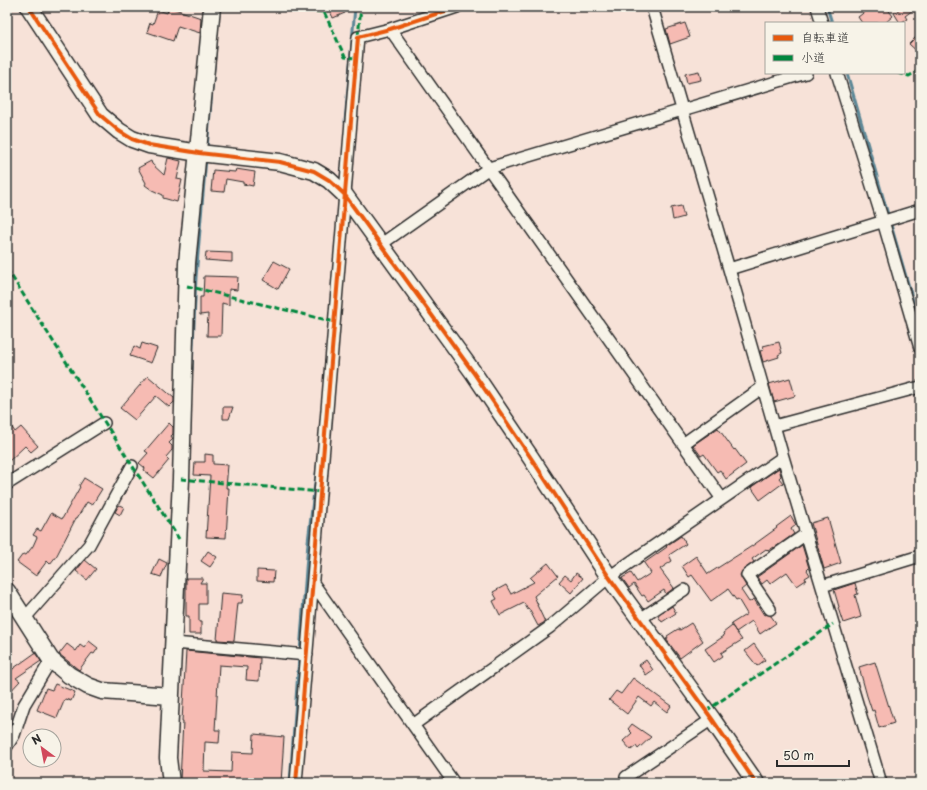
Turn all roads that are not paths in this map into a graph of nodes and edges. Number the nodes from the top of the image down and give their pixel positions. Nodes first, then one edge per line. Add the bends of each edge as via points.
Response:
1 (29, 7) edge
2 (212, 7) edge
3 (458, 7) edge
4 (652, 7) edge
5 (817, 7) edge
6 (822, 22) edge
7 (390, 29) junction
8 (803, 74) edge
9 (837, 74) edge
10 (682, 111) junction
11 (198, 153) junction
12 (490, 168) junction
13 (344, 194) junction
14 (920, 210) edge
15 (883, 221) junction
16 (380, 245) junction
17 (729, 269) junction
18 (920, 348) edge
19 (763, 387) junction
20 (920, 387) edge
21 (104, 423) dead end
22 (774, 426) junction
23 (683, 444) junction
24 (783, 457) junction
25 (132, 466) dead end
26 (7, 484) edge
27 (722, 499) junction
28 (806, 534) junction
29 (920, 556) edge
30 (609, 577) junction
31 (312, 583) junction
32 (822, 586) junction
33 (7, 590) edge
34 (684, 590) dead end
35 (770, 609) dead end
36 (24, 618) junction
37 (640, 619) junction
38 (174, 643) junction
39 (307, 655) junction
40 (51, 660) junction
41 (170, 696) junction
42 (712, 719) junction
43 (413, 725) junction
44 (7, 746) edge
45 (626, 777) dead end
46 (171, 783) edge
47 (296, 783) edge
48 (454, 783) edge
49 (756, 783) edge
50 (881, 783) edge

1 - 11 street via 100,115 132,139 149,145
2 - 11 street
3 - 7 street
4 - 10 street
5 - 6 street
7 - 12 street
7 - 13 street via 358,37
8 - 10 street
9 - 15 street
10 - 12 street
10 - 17 street
11 - 13 street via 280,162 314,171
11 - 38 street via 187,263
12 - 16 street
12 - 23 street
13 - 16 street
13 - 31 street
14 - 15 street
15 - 17 street
15 - 18 street
16 - 30 street via 477,378
17 - 19 street
19 - 22 street
19 - 23 street
20 - 22 street
21 - 26 street
22 - 24 street
23 - 27 street
24 - 27 street
24 - 28 street
25 - 36 street via 89,545
27 - 30 street
28 - 32 street
28 - 35 street via 747,575
29 - 32 street
30 - 37 street
30 - 43 street via 550,627
31 - 39 street
31 - 43 street
32 - 50 street
33 - 36 street
34 - 37 street
36 - 40 street
37 - 42 street
38 - 39 street
38 - 41 street
39 - 47 street
40 - 41 street via 69,675 102,691
40 - 44 street via 24,705 14,735
41 - 46 street via 168,758
42 - 45 street
42 - 49 street
43 - 48 street

